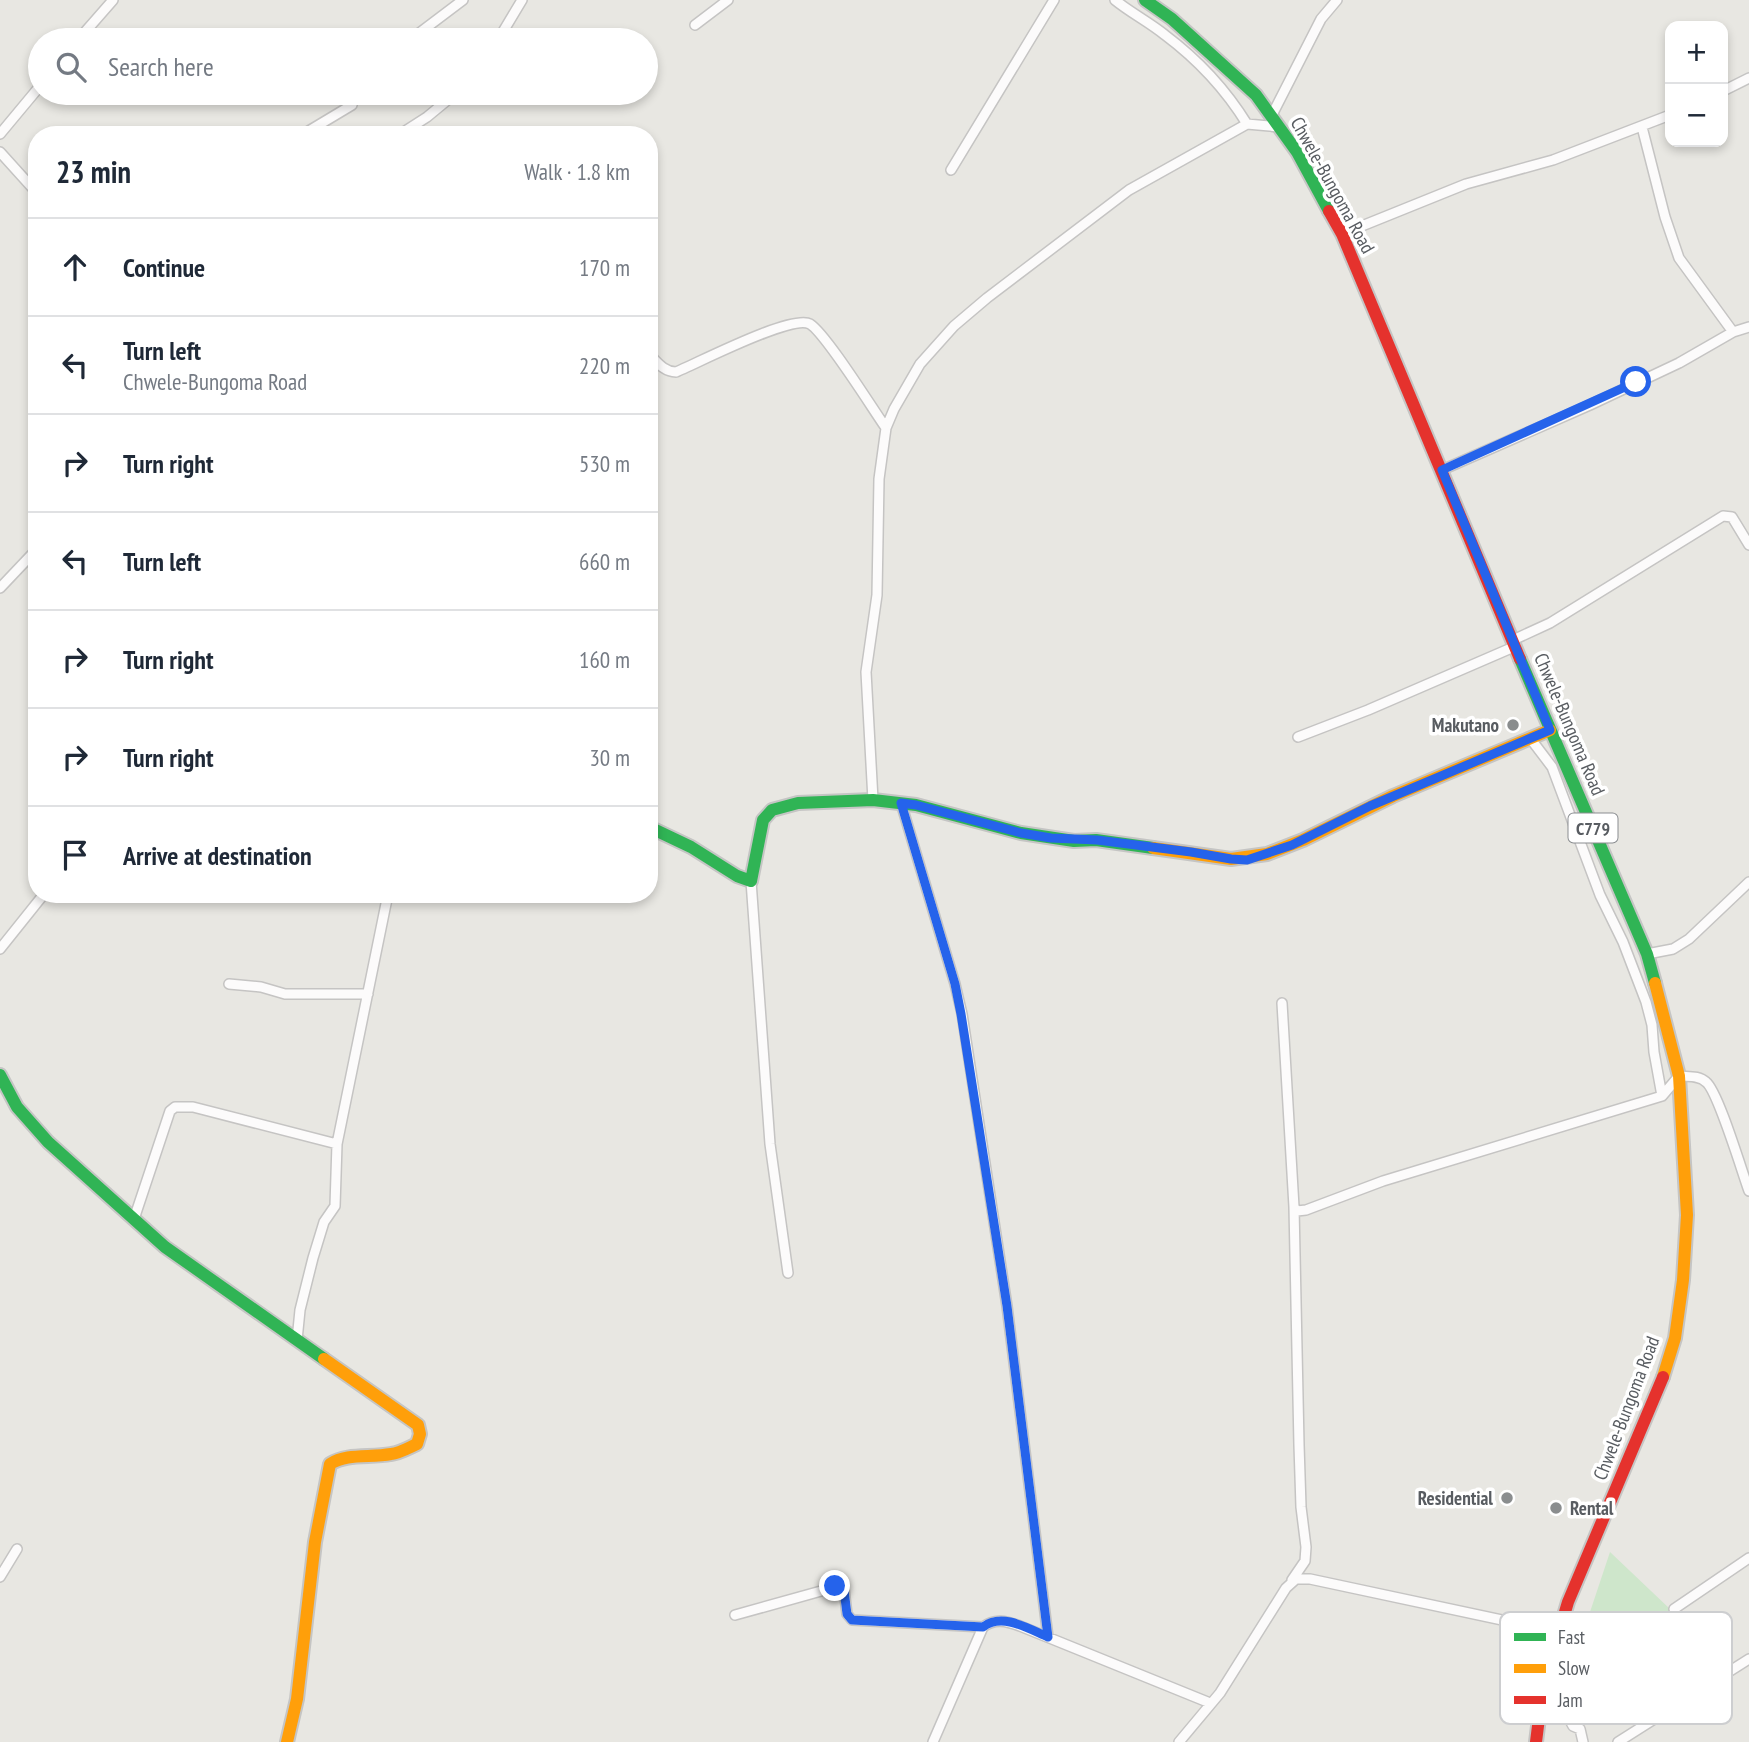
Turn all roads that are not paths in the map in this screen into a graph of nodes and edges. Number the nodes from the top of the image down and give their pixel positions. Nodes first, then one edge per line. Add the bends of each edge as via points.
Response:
1 (113, 0) edge
2 (463, 0) edge
3 (522, 0) edge
4 (728, 0) edge
5 (1054, 0) edge
6 (1115, 0) edge
7 (1145, 0) edge
8 (1337, 0) edge
9 (695, 24) dead end
10 (88, 28) edge
11 (426, 28) edge
12 (505, 28) edge
13 (1749, 78) edge
14 (1728, 88) edge
15 (28, 100) edge
16 (352, 105) edge
17 (442, 105) edge
18 (1272, 115) junction
19 (1665, 117) edge
20 (1247, 124) junction
21 (317, 126) edge
22 (413, 126) edge
23 (1280, 127) junction
24 (1642, 127) junction
25 (0, 134) edge
26 (0, 152) edge
27 (951, 170) dead end
28 (28, 183) edge
29 (1342, 234) junction
30 (1749, 327) edge
31 (1733, 332) junction
32 (658, 363) edge
33 (886, 428) junction
34 (1442, 470) junction
35 (1749, 545) edge
36 (28, 559) edge
37 (0, 588) edge
38 (1515, 643) junction
39 (1550, 730) junction
40 (1298, 737) dead end
41 (1530, 738) junction
42 (873, 800) junction
43 (901, 803) junction
44 (1589, 820) junction
45 (1573, 827) junction
46 (658, 832) edge
47 (751, 881) junction
48 (1749, 882) edge
49 (37, 903) edge
50 (386, 903) edge
51 (0, 949) edge
52 (1647, 954) junction
53 (229, 984) dead end
54 (368, 994) junction
55 (1282, 1003) dead end
56 (0, 1075) edge
57 (1679, 1076) junction
58 (1662, 1096) junction
59 (337, 1144) junction
60 (1749, 1191) edge
61 (1294, 1207) junction
62 (134, 1219) junction
63 (788, 1273) dead end
64 (297, 1340) junction
65 (17, 1549) dead end
66 (1749, 1558) edge
67 (0, 1577) edge
68 (1291, 1582) junction
69 (1674, 1609) dead end
70 (1565, 1612) edge
71 (735, 1615) dead end
72 (1500, 1620) edge
73 (983, 1627) junction
74 (1048, 1637) junction
75 (1749, 1659) edge
76 (1732, 1670) edge
77 (1210, 1703) junction
78 (1537, 1724) edge
79 (1572, 1724) edge
80 (1646, 1724) edge
81 (287, 1742) edge
82 (933, 1742) edge
83 (1180, 1742) edge
84 (1536, 1742) edge
85 (1583, 1742) edge
86 (1618, 1742) edge

1 - 10 street
2 - 11 street
3 - 12 street
4 - 9 street
5 - 27 street
6 - 20 street via 1165,35 1213,78
7 - 18 street, Chwele-Bungoma Road / C779 via 1218,58
8 - 18 street via 1321,19
13 - 14 street
15 - 25 street
16 - 21 street
17 - 22 street
18 - 23 street, Chwele-Bungoma Road / C779
19 - 24 street
20 - 23 street
20 - 33 street via 1129,190 1012,277 954,326 920,364
23 - 29 street, Chwele-Bungoma Road / C779
24 - 29 street via 1553,160 1466,184
24 - 31 street via 1679,258
26 - 28 street
29 - 34 street, Chwele-Bungoma Road / C779
30 - 31 street
31 - 34 street via 1679,363
32 - 33 street via 676,372 780,326 802,322 825,341
33 - 42 street via 879,479 877,595 866,672
34 - 38 street, Chwele-Bungoma Road / C779
35 - 38 street via 1732,517 1723,516
36 - 37 street
38 - 39 street, Chwele-Bungoma Road / C779
38 - 40 street
39 - 41 street
39 - 44 street, Chwele-Bungoma Road / C779
41 - 43 street via 1370,806 1292,845 1247,860 1051,838
41 - 45 street via 1552,767
42 - 43 street
42 - 47 street via 798,803 772,810 764,820
43 - 74 street via 961,1014 1007,1306
44 - 45 street
44 - 52 street, Chwele-Bungoma Road / C779
45 - 58 street via 1646,1002
46 - 47 street
47 - 63 street via 770,1144
48 - 52 street via 1689,939 1673,949
49 - 51 street
50 - 54 street
52 - 57 street, Chwele-Bungoma Road / C779
53 - 54 street via 285,994
54 - 59 street
55 - 61 street
56 - 62 street via 18,1107 48,1142
57 - 58 street
57 - 60 street via 1708,1083
57 - 70 street, Chwele-Bungoma Road / C779 via 1687,1215 1675,1338 1667,1368
58 - 61 street via 1383,1181 1300,1212
59 - 62 street via 193,1107 175,1107
59 - 64 street via 335,1206 324,1222 313,1258
61 - 68 street via 1298,1436 1306,1547 1305,1561
62 - 64 street via 165,1247
64 - 81 street via 416,1423 420,1434 417,1444 394,1454 341,1457 330,1464
65 - 67 street
66 - 69 street
68 - 72 street via 1310,1579
68 - 77 street
71 - 73 street via 839,1586 852,1620
73 - 74 street via 1001,1620
73 - 82 street
74 - 77 street
75 - 76 street
77 - 83 street
78 - 84 street, Chwele-Bungoma Road / C779
79 - 85 street via 1580,1730
80 - 86 street

